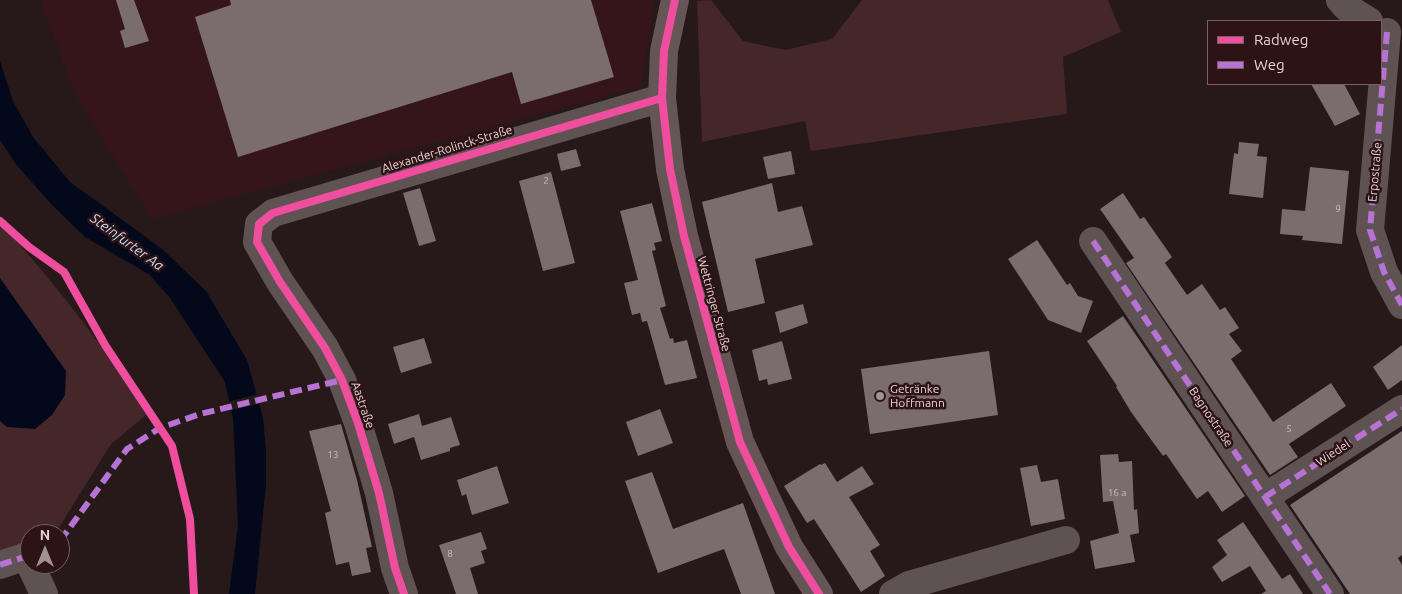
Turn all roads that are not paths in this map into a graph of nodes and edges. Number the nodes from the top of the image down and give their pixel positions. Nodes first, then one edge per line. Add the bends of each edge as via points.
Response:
1 (675, 0) edge
2 (1340, 0) edge
3 (1369, 20) edge
4 (1385, 29) edge
5 (1382, 69) edge
6 (1381, 85) edge
7 (662, 98) junction
8 (1093, 241) dead end
9 (257, 242) joint
10 (1402, 305) edge
11 (1402, 410) edge
12 (1265, 497) junction
13 (1066, 540) dead end
14 (20, 562) edge
15 (0, 565) edge
16 (35, 574) edge
17 (44, 594) edge
18 (404, 594) edge
19 (819, 594) edge
20 (893, 594) edge
21 (1330, 594) edge

1 - 7 main road, Wettringer Straße via 664,51
2 - 3 street
4 - 5 street, Erpostraße
6 - 10 street, Erpostraße via 1370,230 1384,272
7 - 9 street, Alexander-Rolinck-Straße via 273,213 259,224
7 - 19 main road, Wettringer Straße via 670,169 684,236 740,442 789,546
8 - 12 street, Bagnostraße
9 - 18 street, Aastraße via 342,380 374,476
11 - 12 street, Wiedel
12 - 21 street, Bagnostraße
13 - 20 street via 918,582
14 - 15 street
16 - 17 street

